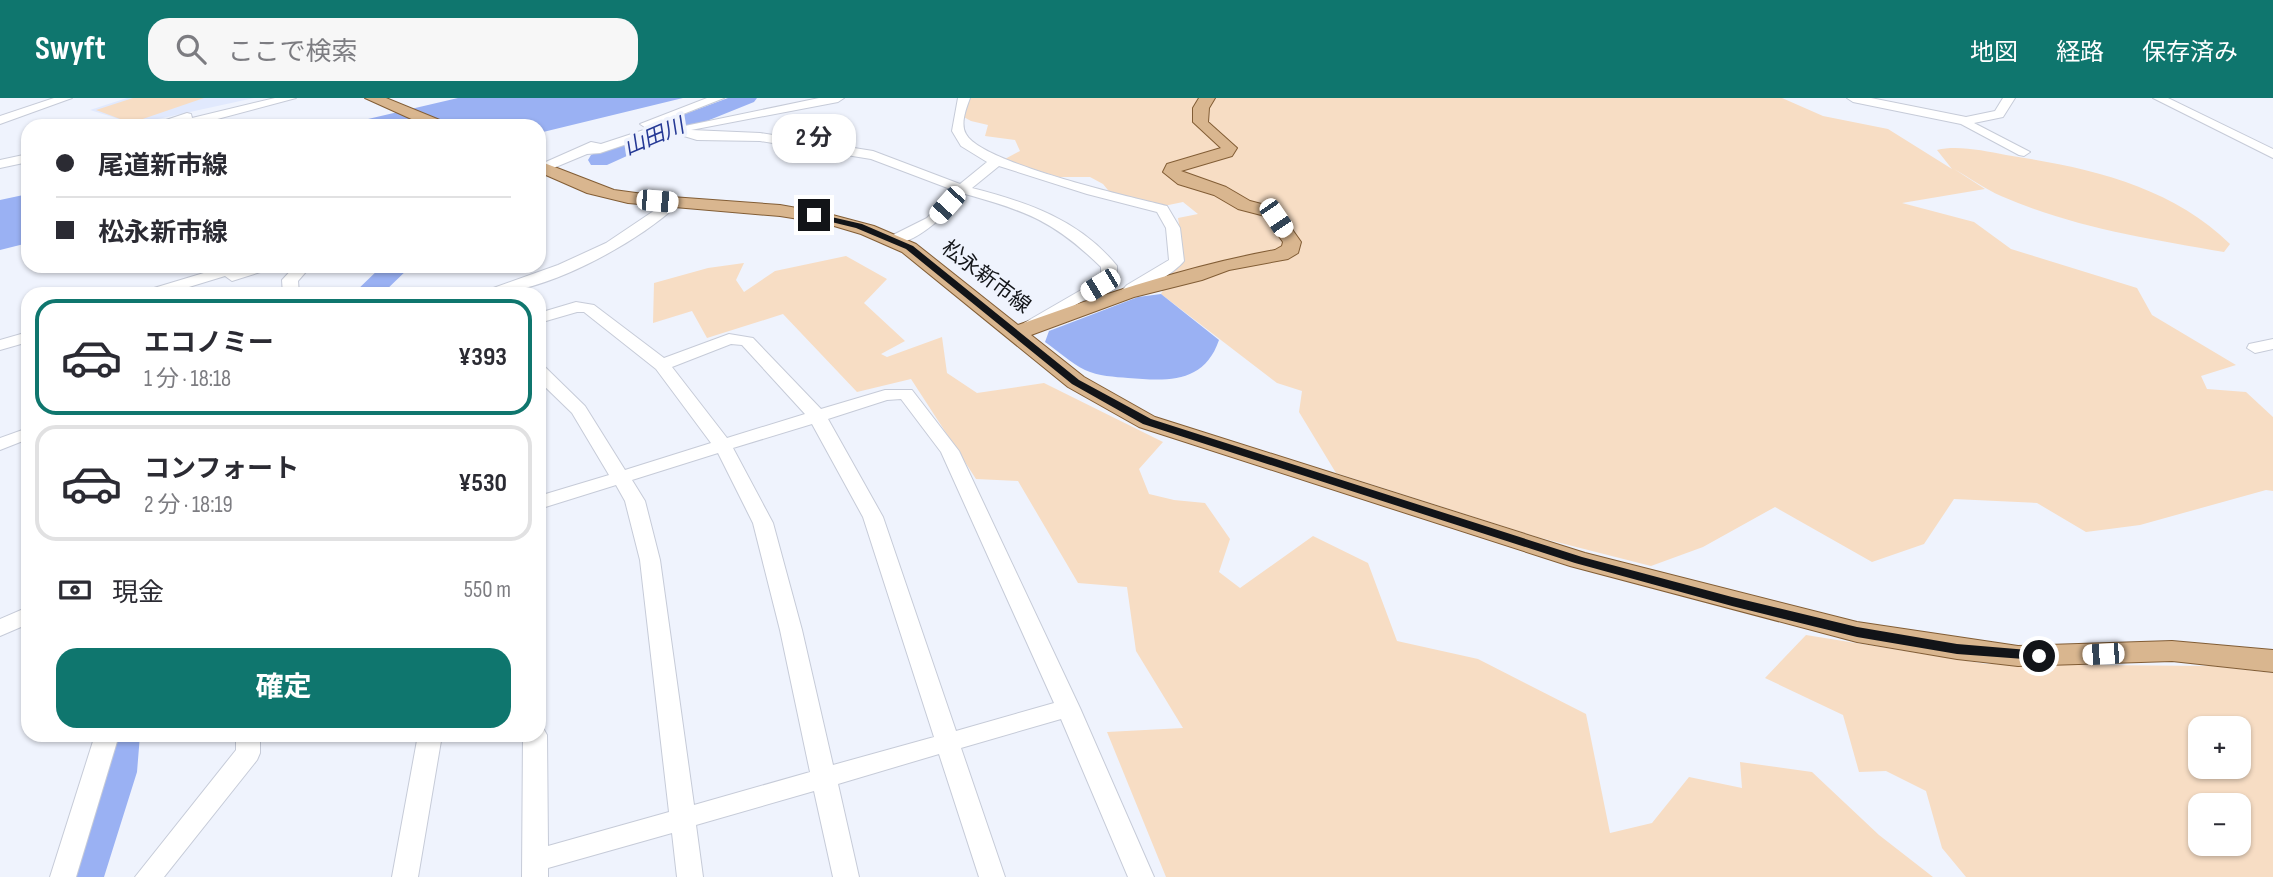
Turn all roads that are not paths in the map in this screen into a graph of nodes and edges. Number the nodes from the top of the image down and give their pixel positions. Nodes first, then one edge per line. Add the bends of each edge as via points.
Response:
1 (29, 98) edge
2 (66, 98) edge
3 (260, 98) edge
4 (290, 98) edge
5 (373, 98) edge
6 (718, 98) edge
7 (838, 98) edge
8 (964, 98) edge
9 (1207, 98) edge
10 (1839, 98) edge
11 (1853, 98) edge
12 (2009, 98) edge
13 (2159, 98) edge
14 (1898, 103) edge
15 (0, 107) edge
16 (180, 119) edge
17 (204, 119) edge
18 (424, 119) edge
19 (0, 120) edge
20 (1966, 121) junction
21 (675, 129) junction
22 (584, 150) junction
23 (2024, 152) dead end
24 (2273, 154) edge
25 (21, 156) edge
26 (21, 157) edge
27 (0, 158) edge
28 (994, 160) junction
29 (0, 164) edge
30 (546, 166) edge
31 (546, 170) edge
32 (962, 189) junction
33 (673, 202) junction
34 (894, 240) junction
35 (546, 272) edge
36 (220, 273) edge
37 (242, 273) edge
38 (543, 273) edge
39 (173, 287) edge
40 (198, 287) edge
41 (508, 287) edge
42 (1127, 293) junction
43 (546, 316) edge
44 (21, 330) edge
45 (1017, 333) junction
46 (0, 336) edge
47 (21, 339) edge
48 (2273, 344) edge
49 (0, 345) edge
50 (2255, 348) dead end
51 (662, 365) junction
52 (546, 378) edge
53 (817, 416) junction
54 (21, 436) edge
55 (0, 444) edge
56 (723, 446) junction
57 (620, 478) junction
58 (546, 501) edge
59 (21, 618) edge
60 (0, 628) edge
61 (2273, 661) edge
62 (1068, 708) junction
63 (105, 742) edge
64 (248, 742) edge
65 (429, 742) edge
66 (535, 742) edge
67 (947, 743) junction
68 (824, 778) junction
69 (683, 818) junction
70 (535, 869) edge
71 (63, 877) edge
72 (148, 877) edge
73 (405, 877) edge
74 (690, 877) edge
75 (846, 877) edge
76 (992, 877) edge
77 (1141, 877) edge

1 - 15 street
2 - 19 street
3 - 16 street
4 - 17 street
5 - 18 main road
6 - 22 street
7 - 21 street
8 - 28 street via 957,116 957,135
9 - 42 main road, 松永新市線 via 1199,116 1204,128 1229,148 1226,153 1181,164 1171,172 1270,212 1293,242 1291,249
10 - 14 street
11 - 14 street
12 - 20 street via 1998,114
13 - 24 street
14 - 20 street
20 - 23 street
21 - 22 street via 659,128
21 - 32 street via 697,136 760,137 873,155
22 - 30 street
25 - 27 street
26 - 29 street
28 - 32 street
28 - 42 street via 1162,209 1173,228 1177,261 1157,278
31 - 33 main road, 松永新市線 via 612,195
32 - 34 street via 932,221
32 - 45 street via 1017,204 1057,222 1109,266 1109,277 1100,285
33 - 34 main road, 松永新市線 via 799,212 859,226
33 - 35 street via 622,241
34 - 45 main road, 松永新市線
36 - 39 street
37 - 40 street
38 - 41 street
42 - 45 main road, 松永新市線
43 - 51 street via 588,308
44 - 46 street
45 - 61 main road via 1076,382 1147,422 1579,560 1720,598 1857,632 1981,652 2018,656 2172,651
47 - 49 street
48 - 50 street
51 - 53 street via 729,339 747,341
51 - 56 street
52 - 57 street via 579,410
53 - 56 street
53 - 62 street via 885,395 906,394 950,452
53 - 67 street via 873,517
54 - 55 street
56 - 57 street
56 - 68 street via 763,523
57 - 58 street
57 - 69 street via 635,501 650,560
59 - 60 street
62 - 67 street
62 - 77 street
63 - 71 street
64 - 72 street via 248,753
65 - 73 street
66 - 70 street
67 - 68 street
67 - 76 street
68 - 69 street
68 - 75 street
69 - 70 street
69 - 74 street

